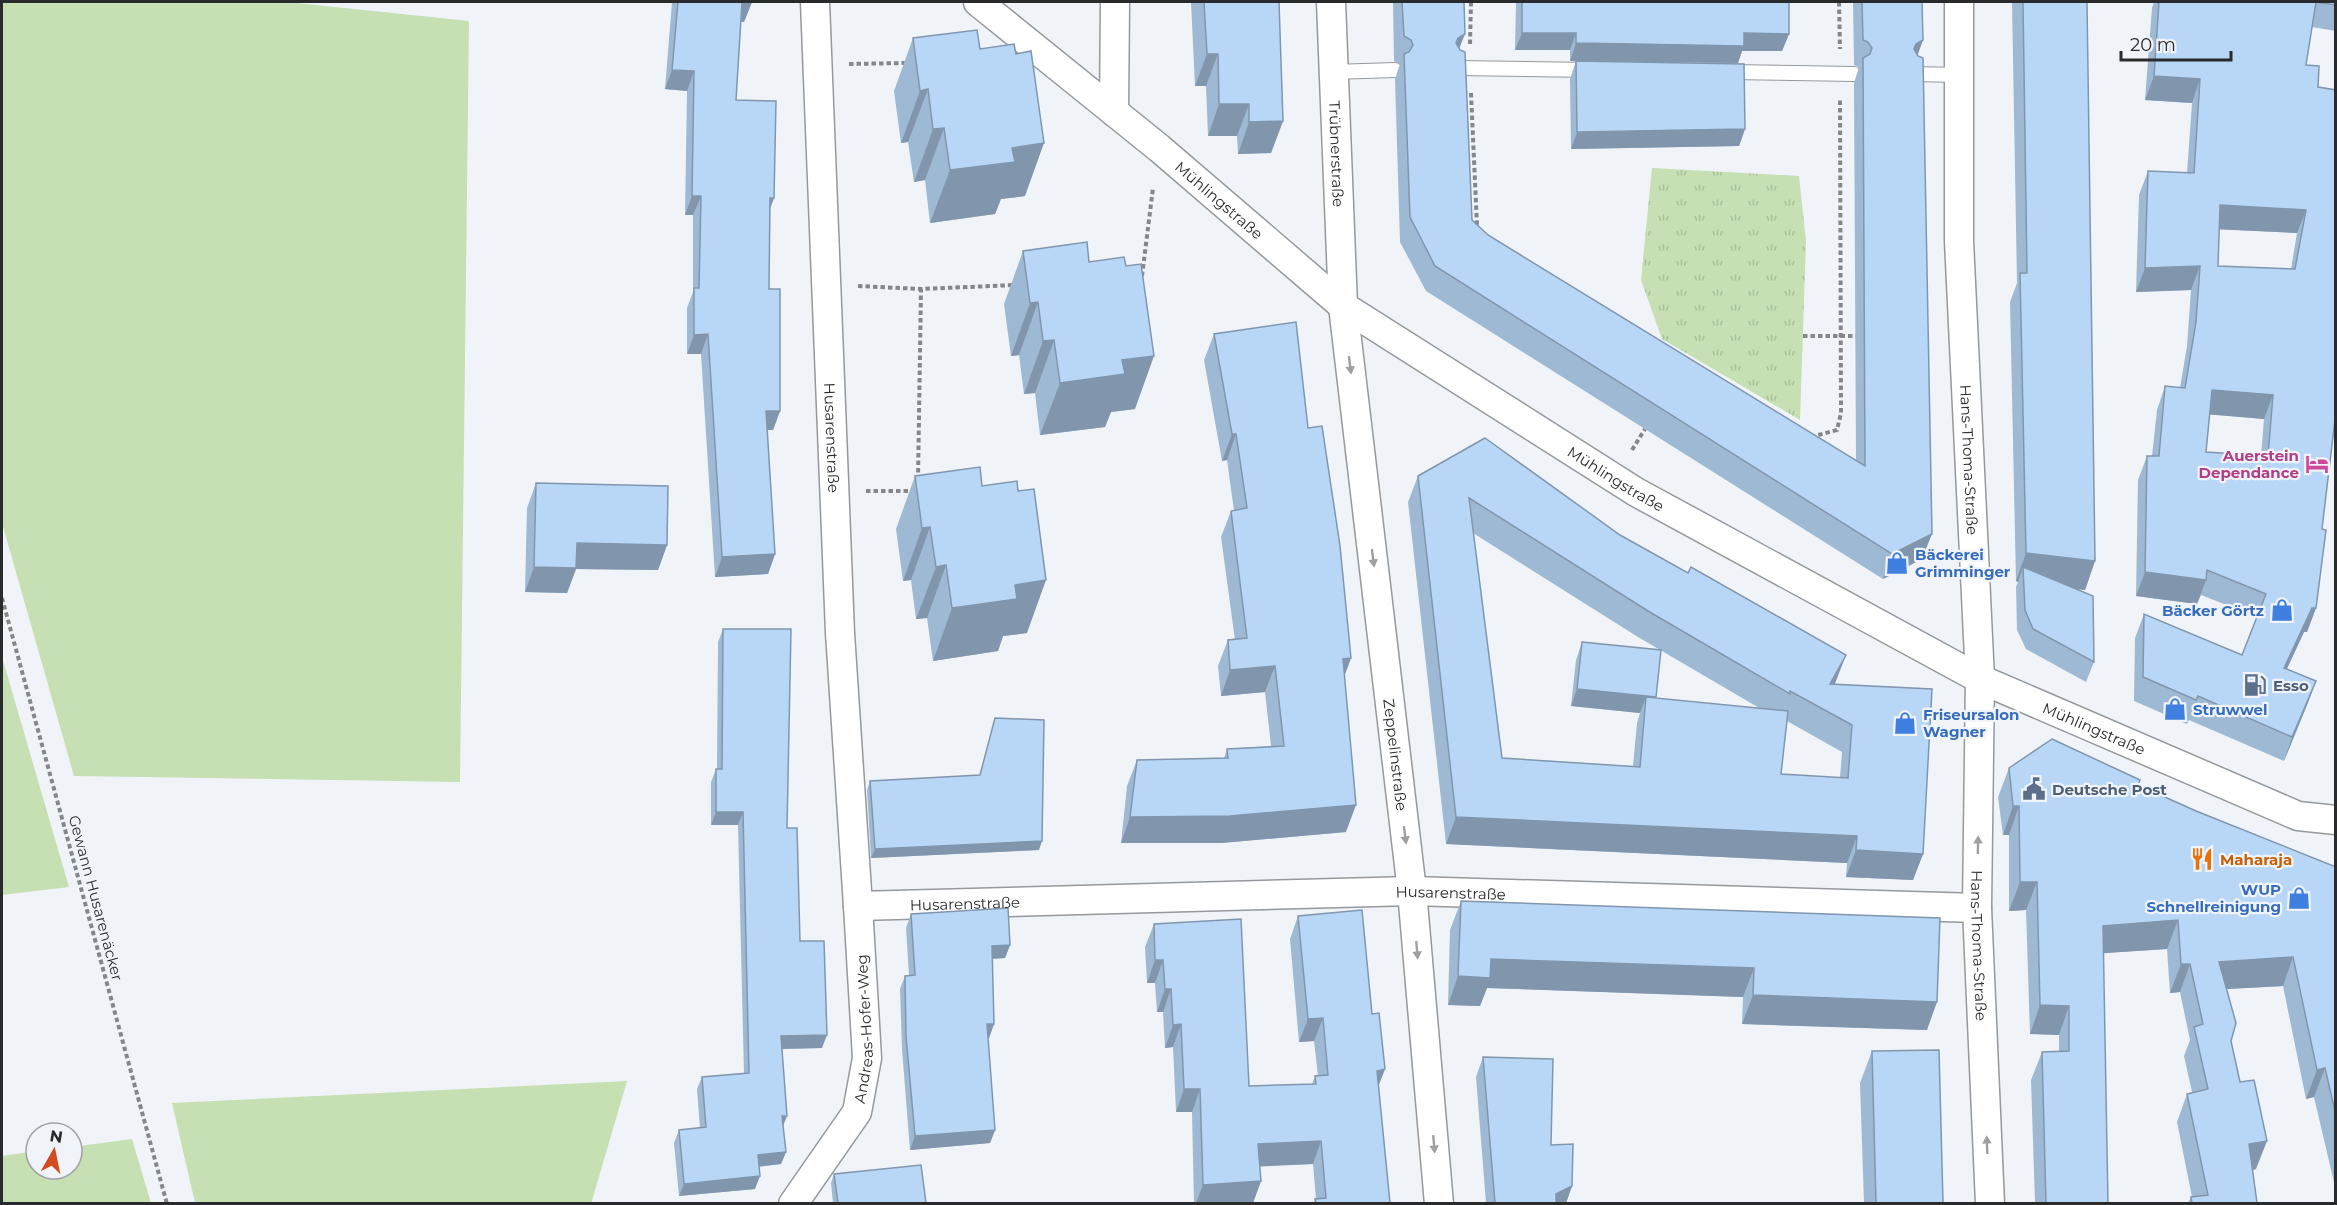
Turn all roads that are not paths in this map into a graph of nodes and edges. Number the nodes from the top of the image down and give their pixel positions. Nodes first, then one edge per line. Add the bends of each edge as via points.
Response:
1 (815, 2) edge
2 (978, 2) edge
3 (1115, 2) edge
4 (1331, 2) edge
5 (1959, 2) edge
6 (1456, 68) edge
7 (1395, 70) dead end
8 (1601, 70) edge
9 (1332, 72) junction
10 (1709, 72) edge
11 (1847, 73) road end
12 (1914, 74) edge
13 (1959, 75) junction
14 (1114, 112) junction
15 (1343, 306) junction
16 (1980, 679) junction
17 (2336, 820) edge
18 (1412, 891) junction
19 (858, 906) junction
20 (1977, 908) junction
21 (793, 1203) edge
22 (1439, 1203) edge
23 (1990, 1203) edge

1 - 19 street, Husarenstraße via 840,633
2 - 14 street, Mühlingstraße
3 - 14 street
4 - 9 street, Trübnerstraße
5 - 13 street, Hans-Thoma-Straße
6 - 8 lane
7 - 9 lane
9 - 15 street, Trübnerstraße
10 - 11 lane
12 - 13 lane
13 - 16 street, Hans-Thoma-Straße via 1959,241
14 - 15 street, Mühlingstraße
15 - 16 street, Mühlingstraße via 1636,492
15 -> 18 street, Zeppelinstraße
16 - 17 street, Mühlingstraße via 2298,816
20 -> 16 street, Hans-Thoma-Straße
18 - 19 street, Husarenstraße
18 - 20 street, Husarenstraße
18 -> 22 street, Zeppelinstraße
19 - 21 street, Andreas-Hofer-Weg via 867,1058 857,1112
23 -> 20 street, Hans-Thoma-Straße

